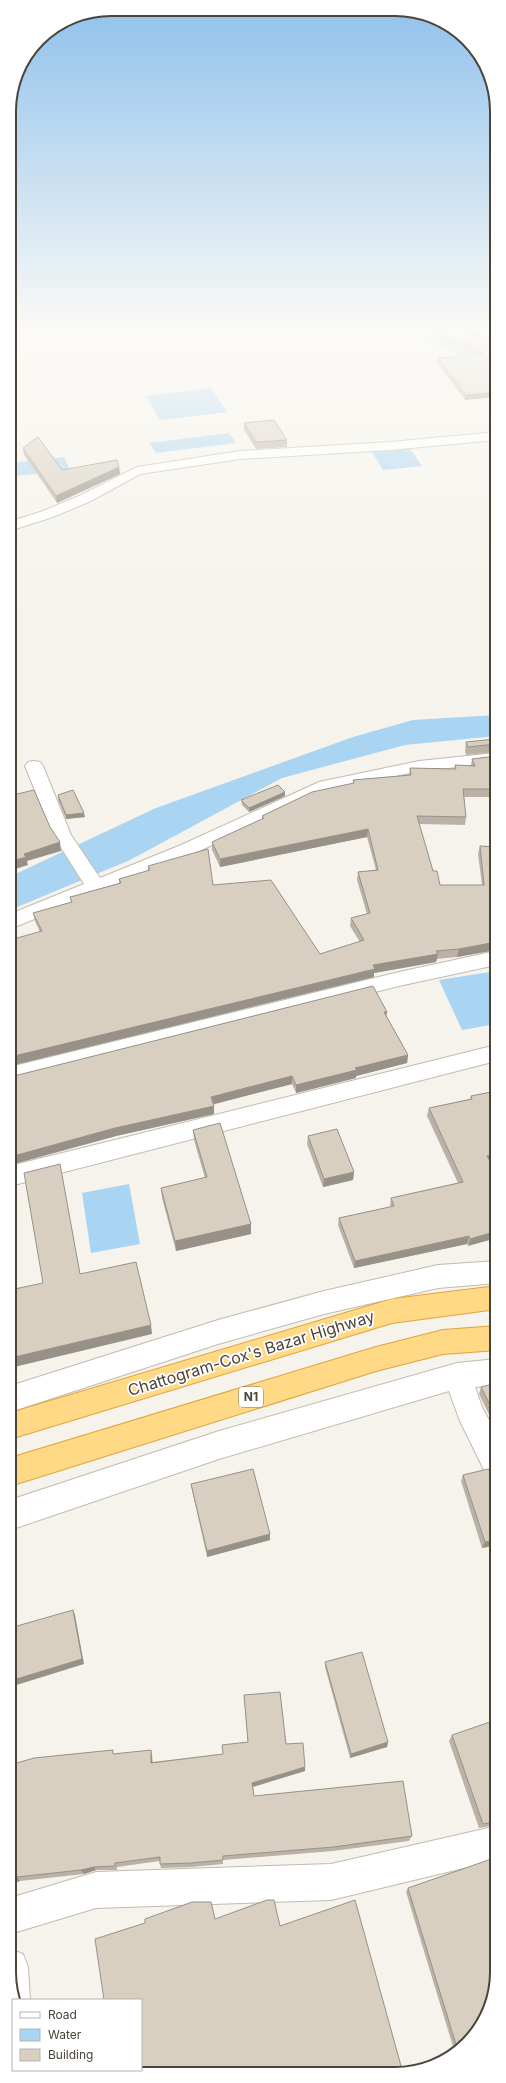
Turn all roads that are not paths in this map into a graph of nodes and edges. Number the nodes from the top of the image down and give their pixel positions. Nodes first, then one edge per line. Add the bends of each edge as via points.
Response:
1 (490, 437) edge
2 (16, 525) edge
3 (490, 759) edge
4 (34, 766) dead end
5 (93, 883) junction
6 (16, 919) edge
7 (490, 959) edge
8 (490, 1054) edge
9 (16, 1075) edge
10 (16, 1174) edge
11 (490, 1272) edge
12 (490, 1298) edge
13 (490, 1339) edge
14 (490, 1373) edge
15 (457, 1376) junction
16 (16, 1396) edge
17 (16, 1424) edge
18 (490, 1452) edge
19 (16, 1470) edge
20 (16, 1513) edge
21 (490, 1845) edge
22 (16, 1914) edge

1 - 2 street via 390,446 240,455 137,472 86,498
3 - 5 street via 419,766 324,786 188,849
4 - 5 street via 66,841
5 - 6 street
7 - 9 street via 399,979
8 - 10 street
11 - 16 street via 432,1277 318,1304 232,1328
12 - 17 highway, Chattogram-Cox's Bazar Highway via 392,1311
13 - 19 highway, N1 via 443,1342 376,1359
14 - 15 street
15 - 18 street via 470,1412
15 - 20 street via 218,1445
21 - 22 street via 331,1882 96,1890

